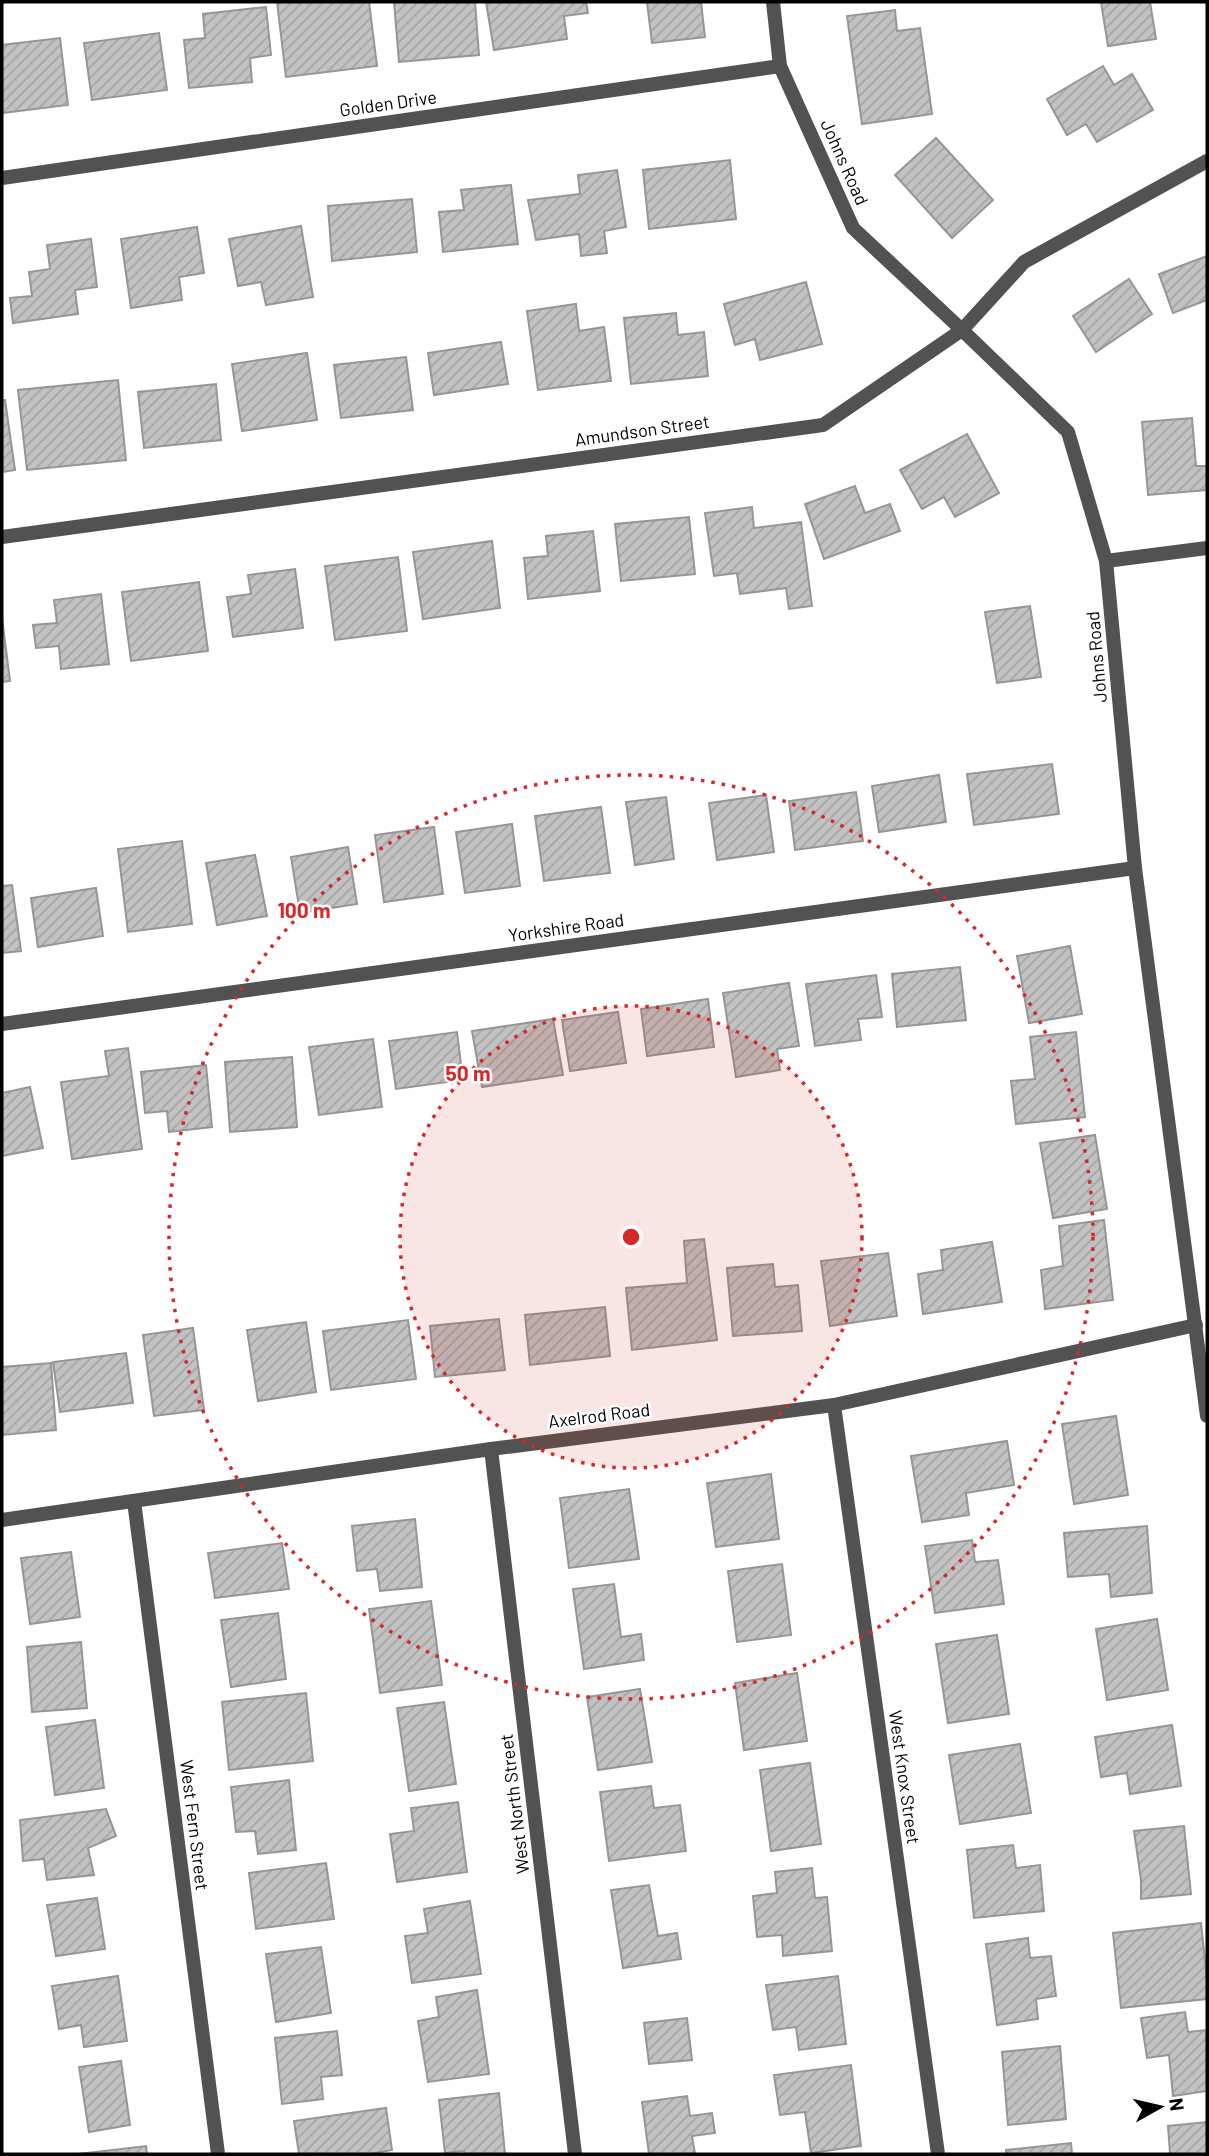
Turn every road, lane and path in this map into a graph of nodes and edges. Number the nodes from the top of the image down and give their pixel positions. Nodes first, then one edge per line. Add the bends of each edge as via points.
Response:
1 (773, 2) edge
2 (780, 66) junction
3 (1207, 161) edge
4 (2, 178) edge
5 (962, 330) junction
6 (2, 537) edge
7 (1207, 548) edge
8 (1106, 561) junction
9 (1135, 868) junction
10 (2, 1024) edge
11 (1196, 1325) junction
12 (834, 1405) junction
13 (1207, 1416) edge
14 (491, 1449) junction
15 (134, 1501) junction
16 (2, 1520) edge
17 (218, 2154) edge
18 (575, 2154) edge
19 (938, 2154) edge

1 - 2 street, Johns Road
2 - 4 street, Golden Drive
2 - 5 street, Johns Road via 853,228
3 - 5 street, Amundson Street via 1024,262
5 - 6 street, Amundson Street via 823,425
5 - 8 street, Johns Road via 1068,432
7 - 8 street
8 - 9 street, Johns Road
9 - 10 street, Yorkshire Road
9 - 11 street, Johns Road
11 - 12 street, Axelrod Road
11 - 13 street, Johns Road
12 - 14 street, Axelrod Road
12 - 19 street, West Knox Street
14 - 15 street, Axelrod Road
14 - 18 street, West North Street
15 - 16 street, Axelrod Road
15 - 17 street, West Fern Street

